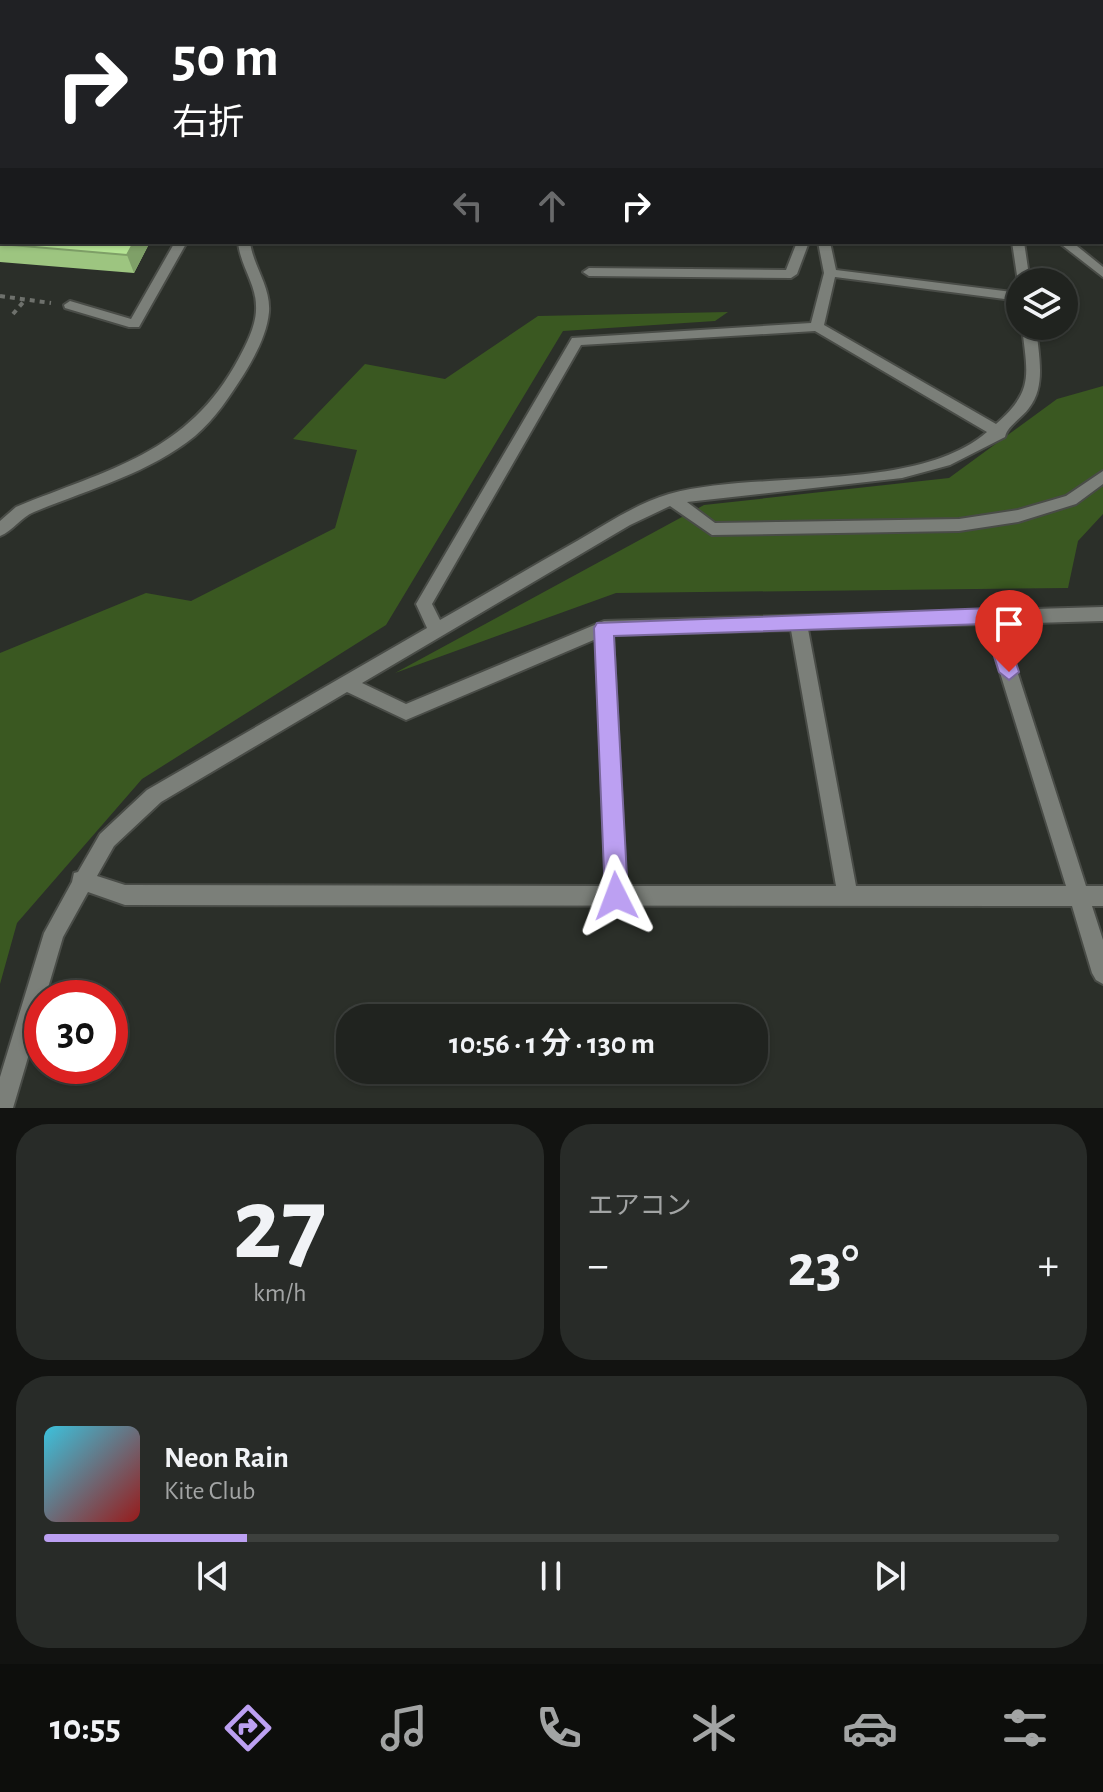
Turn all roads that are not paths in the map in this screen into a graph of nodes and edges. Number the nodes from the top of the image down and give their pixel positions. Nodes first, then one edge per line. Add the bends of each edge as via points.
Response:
1 (180, 244) edge
2 (244, 244) edge
3 (802, 244) edge
4 (824, 244) edge
5 (1018, 244) edge
6 (1067, 244) edge
7 (1022, 268) edge
8 (589, 272) dead end
9 (830, 273) junction
10 (1103, 273) edge
11 (1006, 295) edge
12 (70, 305) road end
13 (817, 327) junction
14 (1030, 340) edge
15 (1000, 433) junction
16 (1103, 476) edge
17 (672, 499) junction
18 (0, 530) edge
19 (1103, 614) edge
20 (991, 616) junction
21 (798, 622) junction
22 (604, 628) junction
23 (437, 631) junction
24 (347, 684) junction
25 (81, 880) junction
26 (616, 896) junction
27 (848, 896) junction
28 (1079, 896) junction
29 (1103, 896) edge
30 (1103, 973) edge
31 (2, 1108) edge

1 - 12 street via 134,324
2 - 18 street via 263,291 262,317 246,357 216,405 179,441 21,511
3 - 8 street via 791,274
4 - 9 street
5 - 7 street
6 - 10 street
9 - 11 street
9 - 13 street
13 - 15 street
13 - 23 street via 577,341 424,604
14 - 15 street via 1028,400
15 - 17 street via 952,462 908,472
16 - 17 street via 1071,500 1018,516 959,525 712,529
17 - 23 street via 624,521
19 - 20 street
20 - 21 street
20 - 28 street
21 - 22 street
21 - 27 street
22 - 24 street via 406,712
22 - 26 street
23 - 24 street
24 - 25 street via 154,796 107,840
25 - 26 street via 125,895
25 - 31 street via 54,933
26 - 27 street
27 - 28 street
28 - 29 street
28 - 30 street

